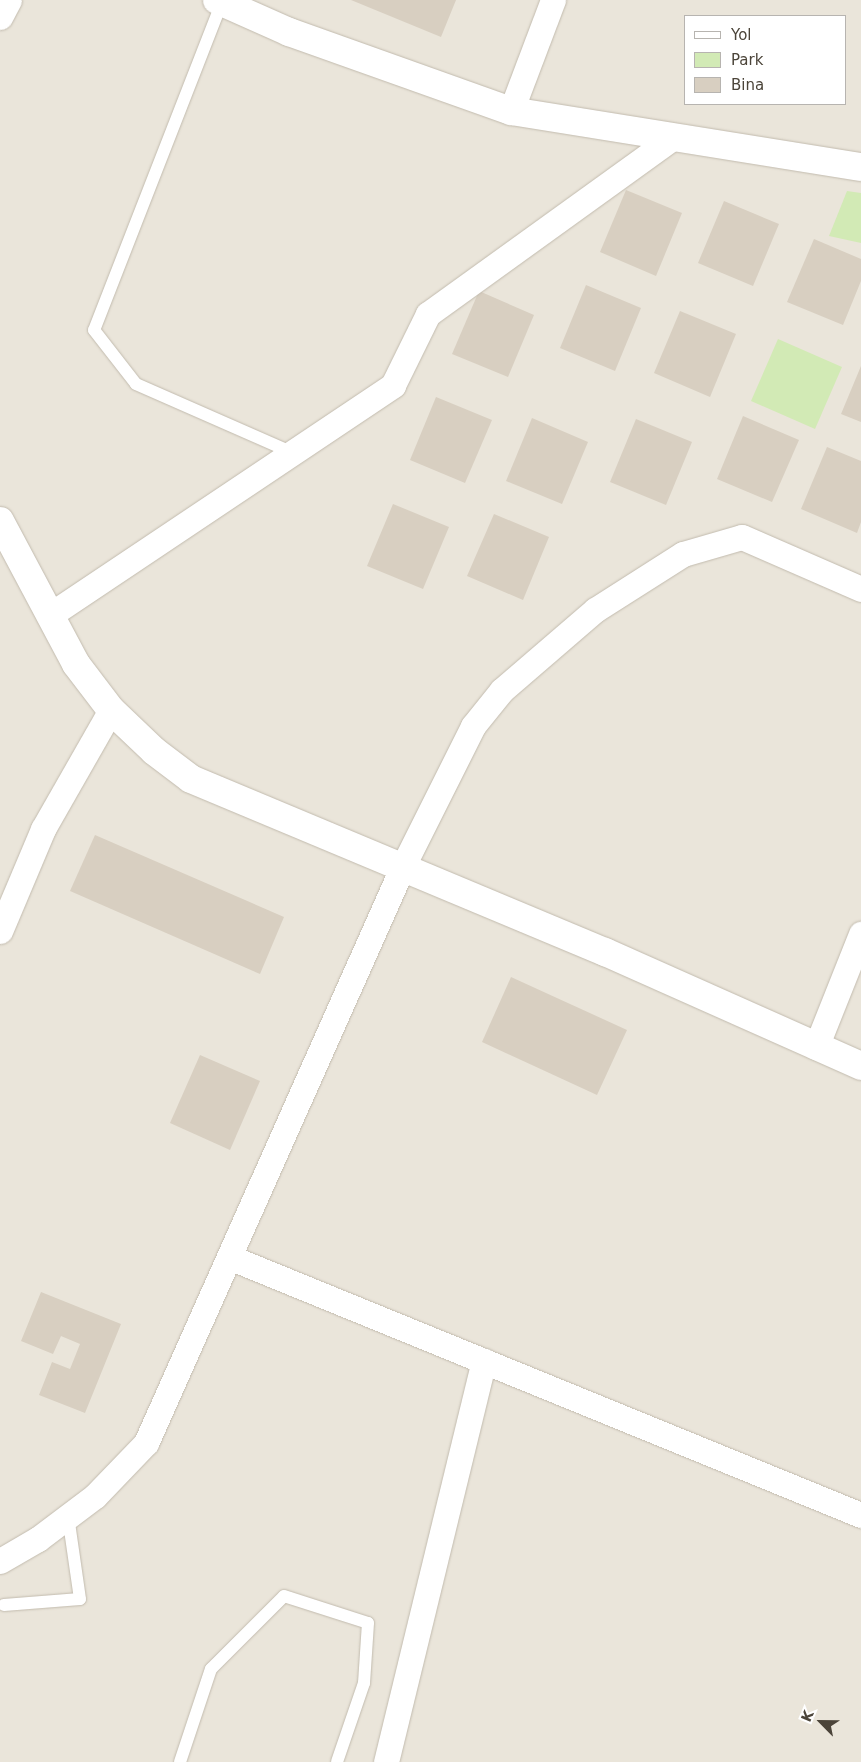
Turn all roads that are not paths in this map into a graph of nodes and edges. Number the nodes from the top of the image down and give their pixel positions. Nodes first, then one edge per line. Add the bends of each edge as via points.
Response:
1 (9, 0) edge
2 (553, 0) edge
3 (219, 1) edge
4 (0, 17) edge
5 (511, 111) junction
6 (673, 137) junction
7 (861, 166) edge
8 (293, 452) junction
9 (0, 520) edge
10 (861, 589) edge
11 (50, 615) junction
12 (111, 710) junction
13 (403, 866) junction
14 (0, 931) edge
15 (861, 934) edge
16 (816, 1047) junction
17 (861, 1066) edge
18 (229, 1257) junction
19 (484, 1361) junction
20 (861, 1515) edge
21 (68, 1516) junction
22 (0, 1561) edge
23 (4, 1605) dead end
24 (180, 1762) edge
25 (337, 1762) edge
26 (386, 1762) edge

1 - 4 street
2 - 5 street
3 - 5 street via 289,32
3 - 8 lane via 94,330 136,384
5 - 6 street
6 - 7 street
6 - 8 street via 428,314 394,385
8 - 11 street
9 - 11 street
10 - 13 street via 742,537 683,554 595,610 502,690 473,726
11 - 12 street via 76,664
12 - 13 street via 154,751 191,779
12 - 14 street via 43,829
13 - 16 street
13 - 18 street
15 - 16 street
16 - 17 street
18 - 19 street
18 - 21 street via 146,1443 95,1496
19 - 20 street
19 - 26 street
21 - 22 street via 38,1539
21 - 23 lane via 80,1599
24 - 25 lane via 211,1669 284,1596 368,1623 364,1683

